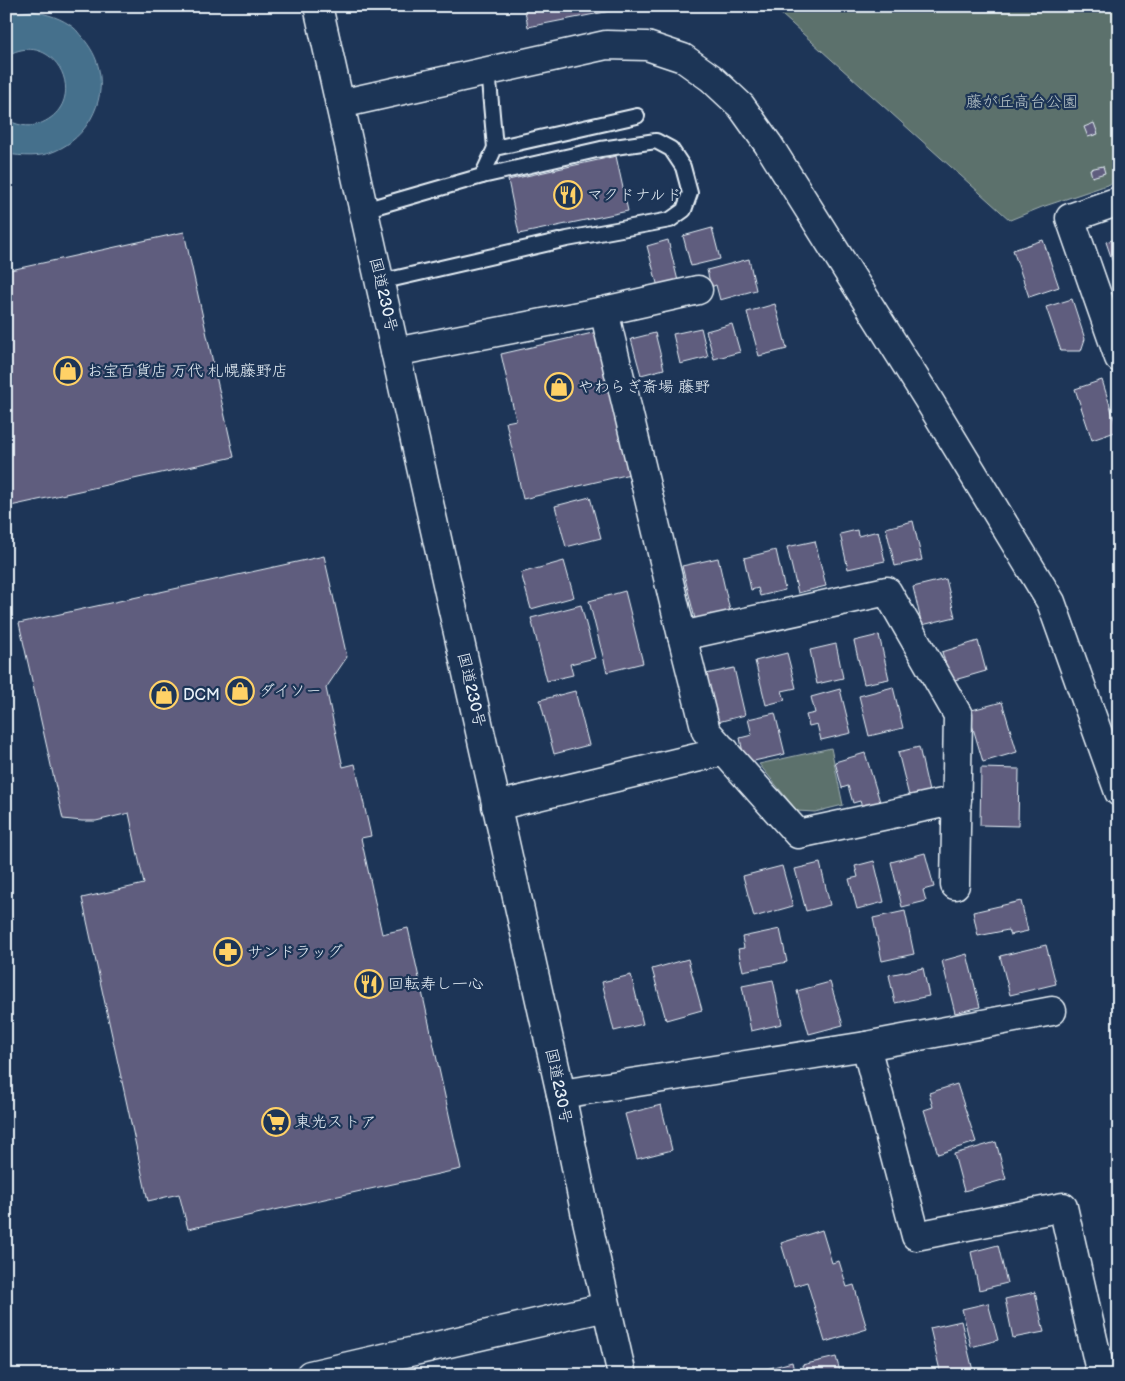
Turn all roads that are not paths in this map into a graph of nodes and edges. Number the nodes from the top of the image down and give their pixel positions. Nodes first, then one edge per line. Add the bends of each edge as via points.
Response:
1 (318, 6) edge
2 (488, 70) junction
3 (340, 104) junction
4 (638, 116) dead end
5 (495, 148) junction
6 (482, 176) junction
7 (1119, 201) edge
8 (364, 210) junction
9 (380, 282) junction
10 (698, 290) dead end
11 (604, 311) junction
12 (396, 352) junction
13 (1119, 358) edge
14 (682, 636) junction
15 (725, 752) junction
16 (1119, 792) edge
17 (957, 800) junction
18 (496, 806) junction
19 (955, 885) dead end
20 (1052, 1011) dead end
21 (866, 1046) junction
22 (561, 1094) junction
23 (606, 1307) junction
24 (310, 1375) edge
25 (622, 1375) edge
26 (1101, 1375) edge

1 - 3 main road, 国道230号
2 - 3 main road
2 - 5 lane
2 - 16 main road via 606,46 647,46 683,58 741,106 887,334 1050,602
3 - 8 main road, 国道230号
4 - 5 lane
5 - 6 lane
6 - 8 lane
6 - 9 lane via 601,149 656,141 671,150 683,167 690,193 684,210 670,220 566,239
7 - 13 main road via 1070,218
8 - 9 main road, 国道230号
9 - 12 main road, 国道230号
10 - 11 main road
11 - 12 main road
11 - 14 main road
12 - 18 main road, 国道230号
14 - 15 main road via 706,731
14 - 17 main road via 887,592 958,715
15 - 17 main road via 798,834
15 - 18 main road
17 - 19 main road
18 - 22 main road, 国道230号
20 - 21 main road
21 - 22 main road
21 - 26 main road via 916,1236 1063,1207
22 - 23 main road, 国道230号
23 - 24 main road
23 - 25 main road, 国道230号

